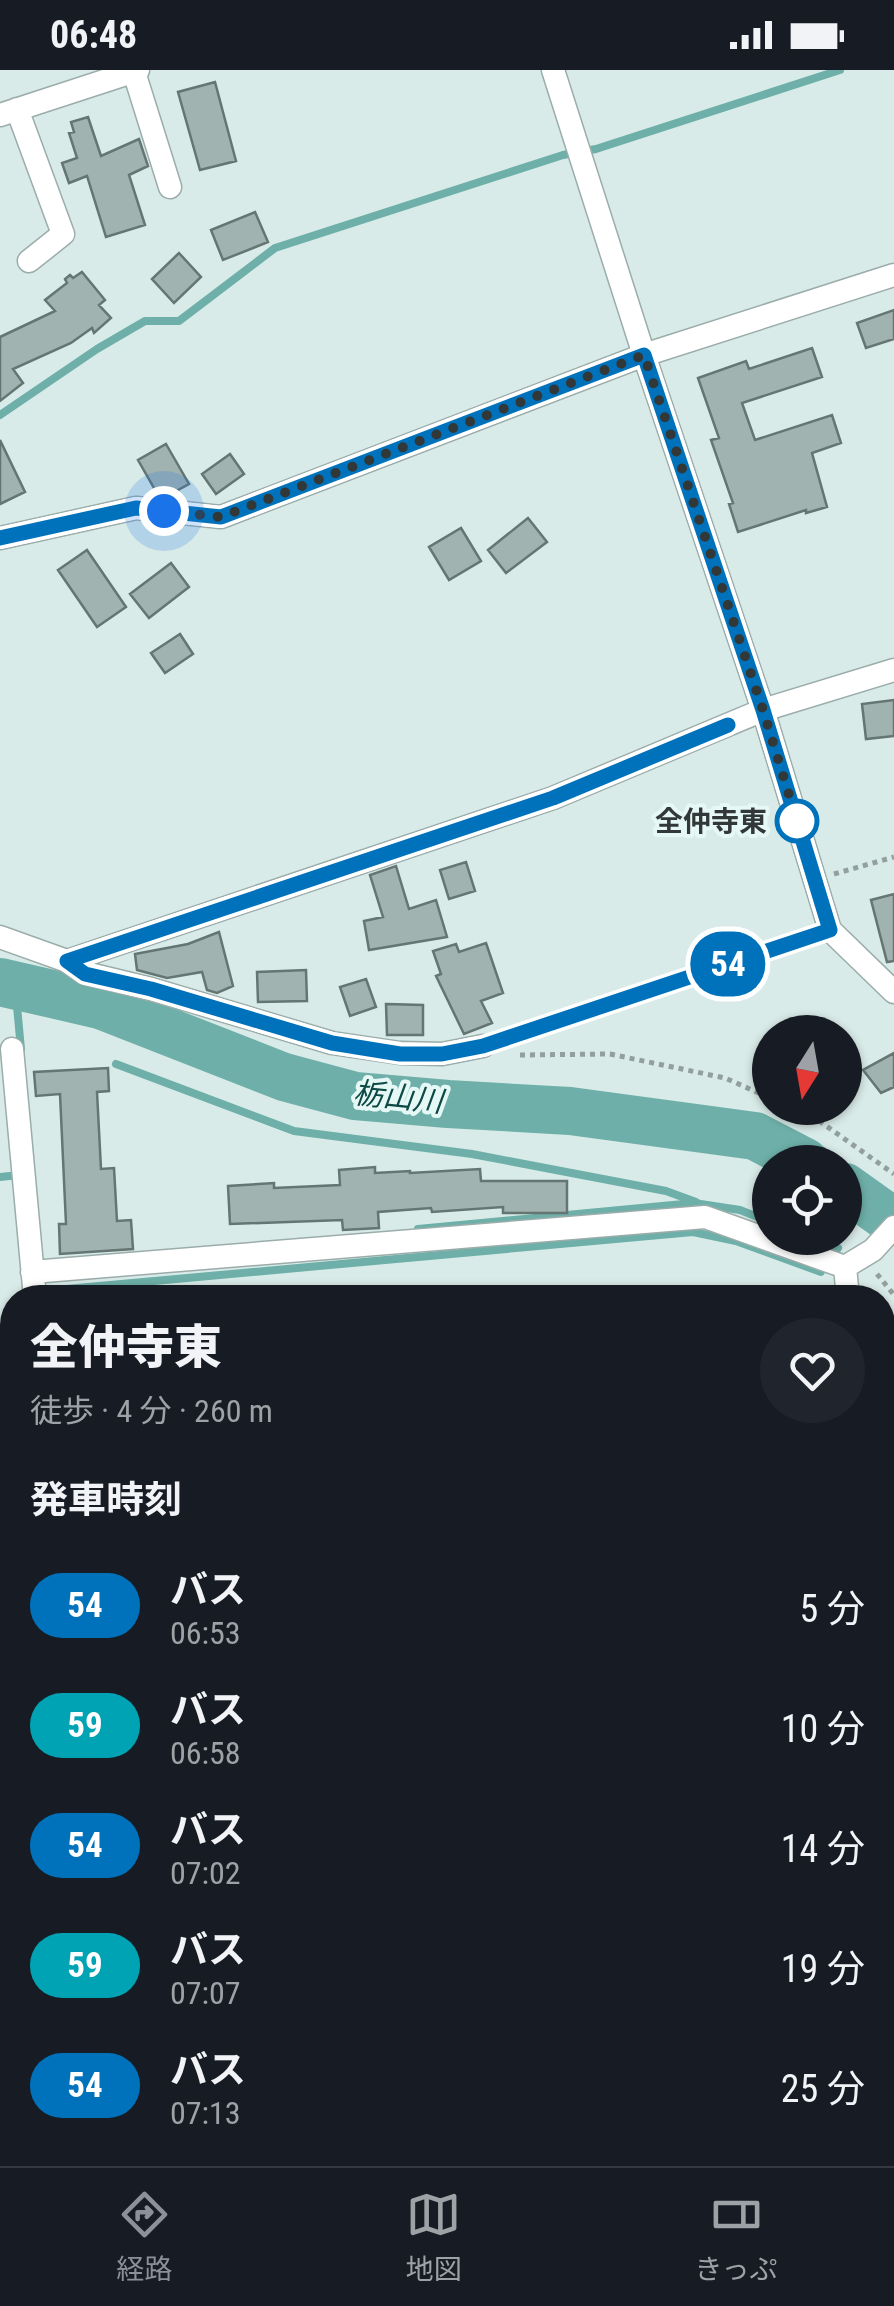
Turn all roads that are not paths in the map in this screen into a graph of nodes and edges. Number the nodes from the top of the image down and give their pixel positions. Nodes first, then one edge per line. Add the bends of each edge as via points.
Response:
1 (553, 70) edge
2 (136, 71) edge
3 (9, 112) edge
4 (170, 187) dead end
5 (29, 261) dead end
6 (894, 275) edge
7 (644, 355) junction
8 (0, 538) edge
9 (894, 670) edge
10 (763, 710) junction
11 (830, 930) junction
12 (0, 936) edge
13 (67, 961) junction
14 (894, 992) edge
15 (476, 1048) joint
16 (12, 1049) dead end
17 (10, 1157) edge
18 (894, 1227) edge
19 (845, 1267) junction
20 (32, 1272) junction
21 (33, 1285) edge
22 (847, 1285) edge

1 - 7 street
2 - 3 street
2 - 4 street
3 - 5 street via 64,234
6 - 7 street
7 - 8 street via 221,517 136,508
7 - 10 street
9 - 10 street
10 - 11 street
10 - 13 street via 553,798
11 - 14 street
11 - 15 lane
12 - 13 street
13 - 15 street via 85,974 332,1043 400,1054
16 - 17 street
17 - 20 street
18 - 19 street
19 - 20 street via 706,1217
19 - 22 street
20 - 21 street

